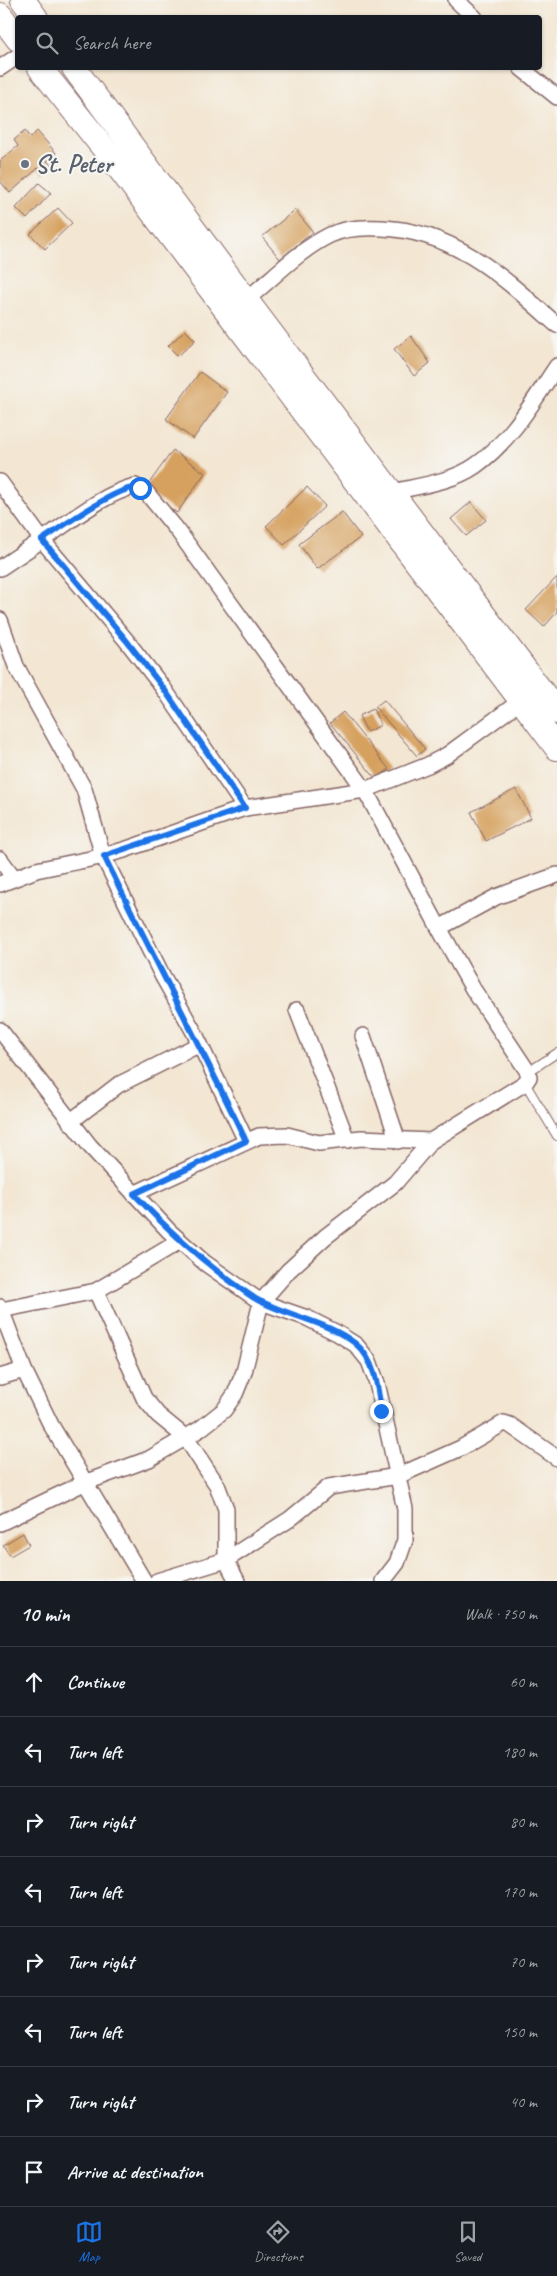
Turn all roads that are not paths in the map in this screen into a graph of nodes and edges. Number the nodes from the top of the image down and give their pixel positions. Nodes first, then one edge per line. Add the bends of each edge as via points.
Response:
1 (23, 0) edge
2 (456, 0) edge
3 (0, 15) edge
4 (34, 15) edge
5 (472, 15) edge
6 (15, 35) edge
7 (15, 58) edge
8 (0, 68) edge
9 (42, 70) edge
10 (75, 70) edge
11 (524, 70) edge
12 (557, 96) edge
13 (246, 300) junction
14 (557, 326) edge
15 (557, 366) edge
16 (0, 482) edge
17 (392, 492) junction
18 (42, 540) junction
19 (0, 568) edge
20 (0, 620) edge
21 (522, 700) junction
22 (557, 712) edge
23 (557, 748) edge
24 (365, 790) junction
25 (245, 808) junction
26 (104, 856) junction
27 (0, 859) edge
28 (557, 875) edge
29 (7, 881) edge
30 (439, 928) junction
31 (298, 1010) dead end
32 (0, 1030) edge
33 (363, 1036) dead end
34 (200, 1044) junction
35 (557, 1053) edge
36 (527, 1077) junction
37 (70, 1122) junction
38 (557, 1136) edge
39 (346, 1140) junction
40 (246, 1141) junction
41 (398, 1141) junction
42 (432, 1141) junction
43 (134, 1194) junction
44 (180, 1241) junction
45 (96, 1291) junction
46 (261, 1302) junction
47 (0, 1308) edge
48 (24, 1370) junction
49 (0, 1377) edge
50 (186, 1438) junction
51 (557, 1458) edge
52 (398, 1476) junction
53 (84, 1483) junction
54 (0, 1523) edge
55 (226, 1560) junction
56 (144, 1581) edge
57 (158, 1581) edge
58 (237, 1581) edge
59 (383, 1581) edge

1 - 4 highway
2 - 5 street
3 - 6 highway
7 - 8 street
9 - 21 highway
10 - 13 highway
11 - 12 street
13 - 14 street via 316,243 332,234 371,227 394,228 417,232 474,256
13 - 17 highway
15 - 17 street via 529,408 475,466 456,475
16 - 18 street
17 - 22 highway
18 - 19 street
18 - 24 street via 112,495 135,486 140,488 178,531
18 - 25 street via 153,675
20 - 26 street via 16,666 84,789
21 - 23 highway
21 - 24 street via 447,755
24 - 25 street
24 - 30 street
25 - 26 street
26 - 29 street via 36,870
26 - 34 street
27 - 29 street
28 - 30 street via 496,897
30 - 36 street
31 - 39 street
32 - 37 street
33 - 41 street
34 - 37 street via 118,1085
34 - 40 street
35 - 36 lane
36 - 38 lane
36 - 42 street
37 - 43 street
39 - 40 street via 319,1143 272,1134
39 - 41 street
40 - 43 street
41 - 42 street
42 - 46 street via 395,1183 325,1237 288,1271
43 - 44 street
44 - 45 street
44 - 46 street
45 - 47 street
45 - 50 street via 144,1398 158,1415
46 - 50 street via 236,1394 224,1410
46 - 52 street via 307,1318 356,1345 369,1361 377,1382
47 - 48 street
48 - 49 street
48 - 53 street
50 - 53 street via 149,1459
50 - 55 street via 217,1485 226,1509
51 - 52 street via 504,1424 461,1448
52 - 55 street via 329,1487 290,1519
52 - 59 street via 405,1509 405,1540 397,1564
53 - 54 street
53 - 56 street
55 - 57 street
55 - 58 street

